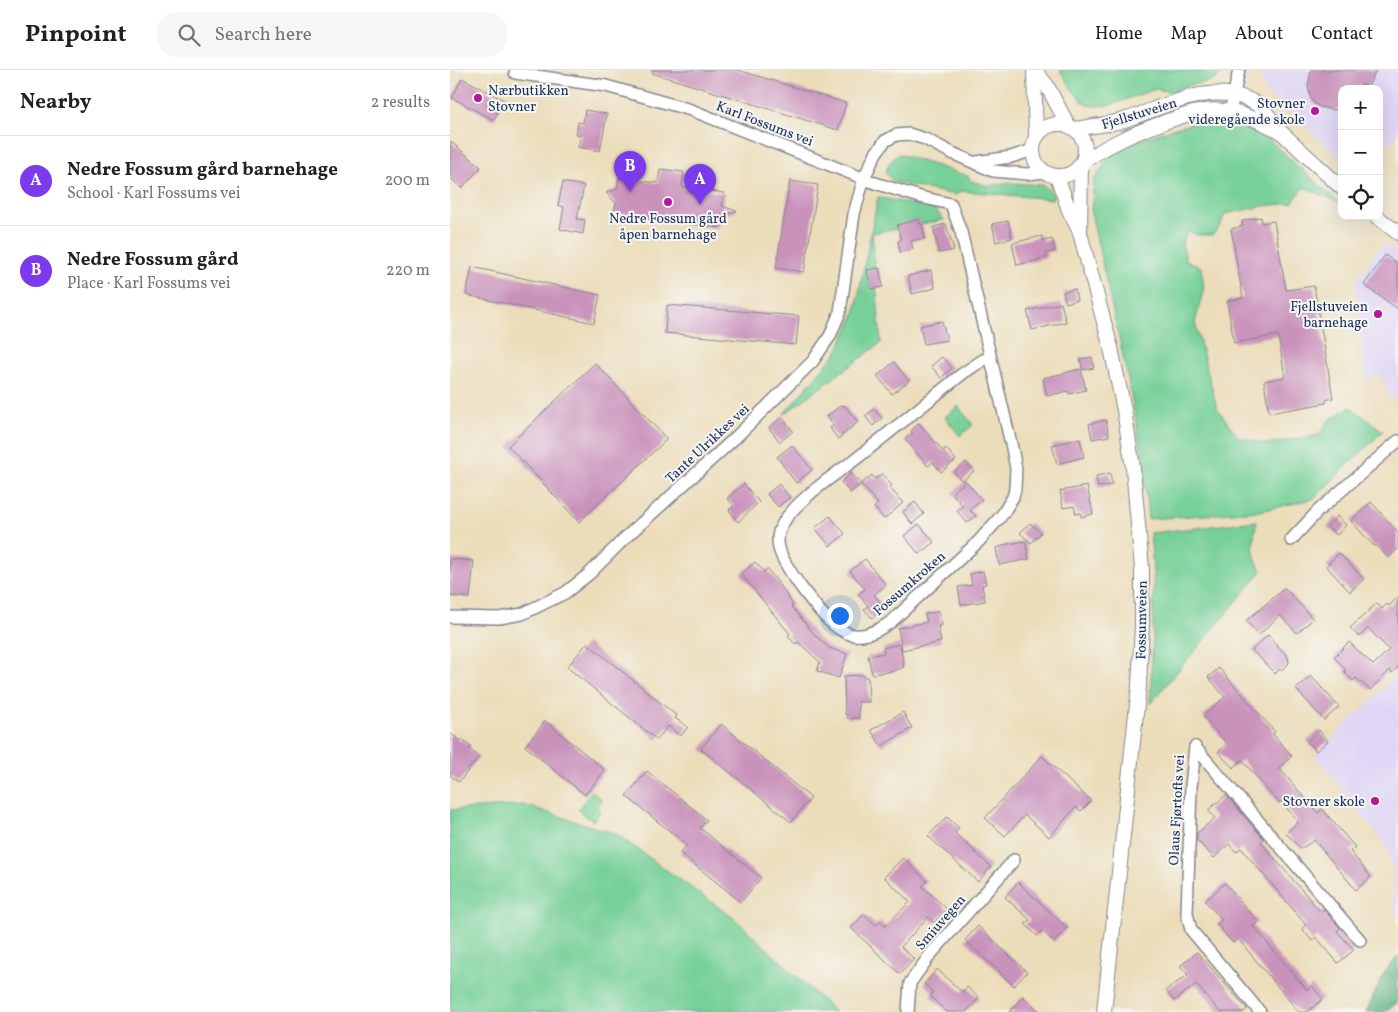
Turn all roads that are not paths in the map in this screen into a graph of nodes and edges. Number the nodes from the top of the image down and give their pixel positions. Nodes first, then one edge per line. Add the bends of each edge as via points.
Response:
1 (1035, 70) edge
2 (1239, 70) edge
3 (515, 73) dead end
4 (1233, 96) junction
5 (1230, 112) junction
6 (1072, 127) junction
7 (1279, 130) junction
8 (1035, 144) junction
9 (976, 162) junction
10 (1082, 164) junction
11 (1051, 174) junction
12 (864, 178) junction
13 (1338, 184) edge
14 (1381, 220) edge
15 (1080, 233) junction
16 (1398, 233) edge
17 (990, 358) junction
18 (1398, 441) edge
19 (1291, 540) dead end
20 (450, 617) edge
21 (1014, 860) dead end
22 (1360, 940) dead end
23 (908, 1012) edge
24 (1104, 1012) edge
25 (1260, 1012) edge

1 - 6 street, Fossumveien
1 - 8 street, Fossumveien
2 - 4 street
3 - 12 street, Karl Fossums vei via 606,86 691,110
4 - 5 street
4 - 6 street, Fjellstuveien via 1191,97 1122,120
4 - 7 street, Fjellstuveien via 1260,106
5 - 7 street, Fjellstuveien
5 - 10 street, Fjellstuveien via 1204,111 1185,115 1122,138
6 - 8 street via 1053,124 1046,127
6 - 10 street, Fossumveien via 1085,144
7 - 13 street, Fjellstuveien
8 - 9 street via 1012,157
8 - 11 street, Fossumveien via 1036,162
9 - 11 street via 1002,173
9 - 12 street via 952,154 925,139 903,133 881,146
10 - 11 street via 1070,174
10 - 15 street, Fossumveien
11 - 15 street, Fossumveien
12 - 17 street, Fossumkroken via 952,204 966,249
12 - 20 street, Tante Ulrikkes vei via 854,214 840,312 830,336 813,361 734,439 565,593 522,614 499,618
14 - 16 street
15 - 24 street, Fossumveien via 1118,379 1134,468 1141,544 1142,625 1138,686
17 - 17 street, Fossumkroken via 1015,464 1013,498 979,541 892,620 874,632 854,635 845,632 824,614 788,567 779,548 782,524 799,504 827,481 962,374
18 - 19 street via 1318,511
21 - 23 street, Smiuvegen via 915,976 910,984
22 - 25 street, Olaus Fjørtofts vei via 1194,747 1187,913 1191,930

